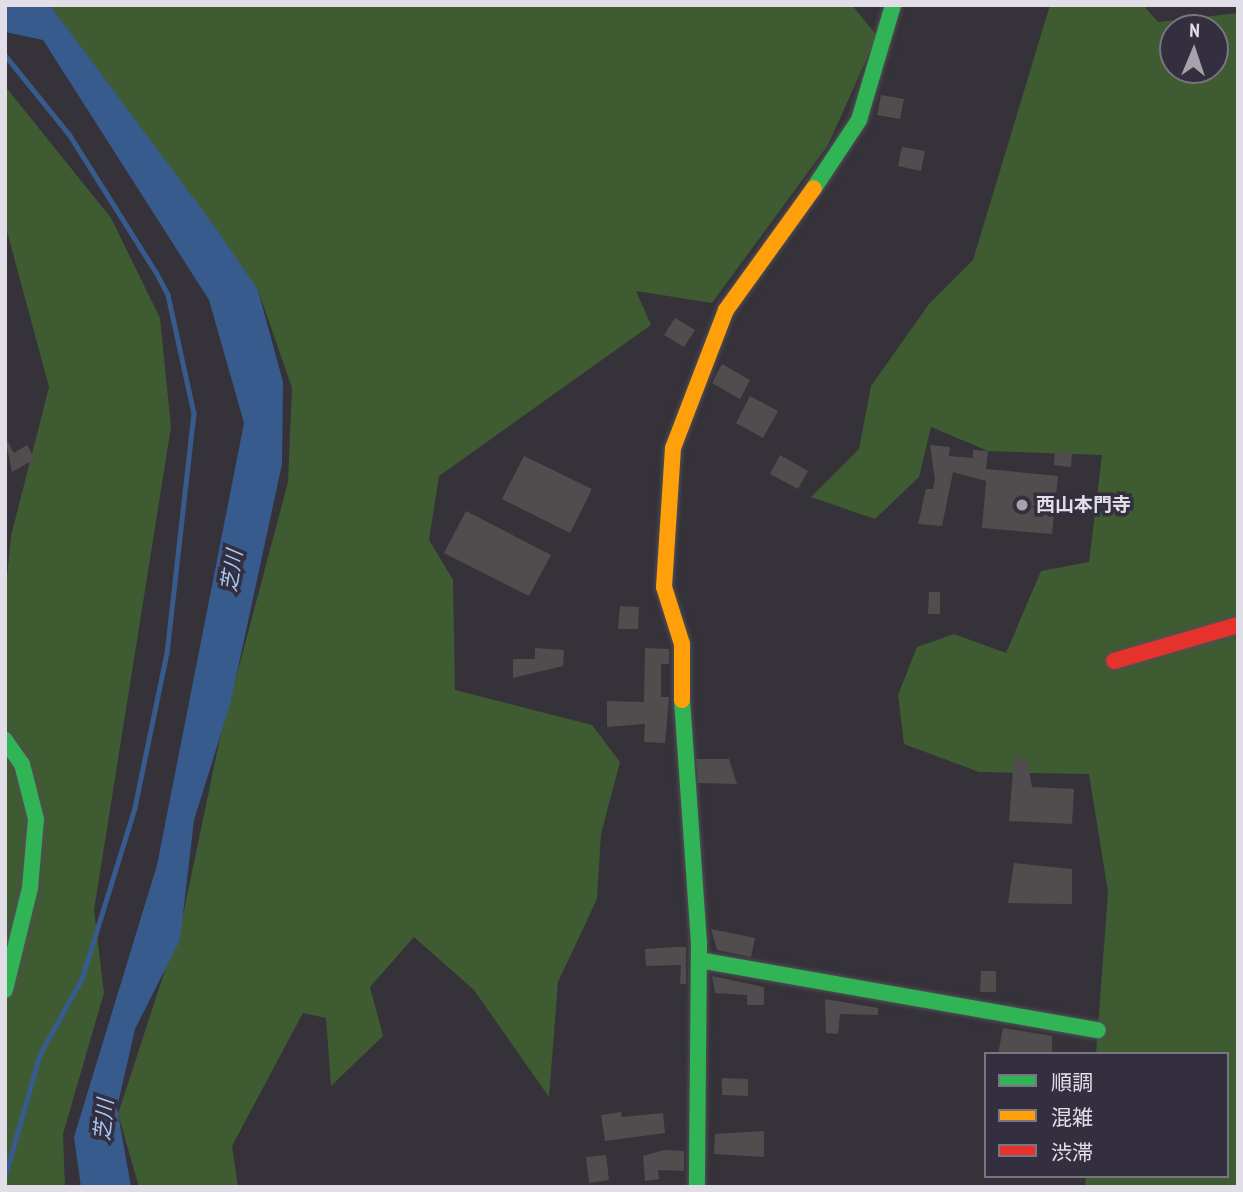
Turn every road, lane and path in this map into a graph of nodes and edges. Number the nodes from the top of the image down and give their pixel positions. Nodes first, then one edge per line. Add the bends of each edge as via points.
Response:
1 (893, 5) edge
2 (1238, 625) edge
3 (1114, 662) dead end
4 (5, 740) edge
5 (699, 960) junction
6 (5, 990) edge
7 (1098, 1030) dead end
8 (697, 1187) edge

1 - 5 street via 859,120 841,156 765,248 726,310 673,448 664,587 682,644 682,750
2 - 3 street
4 - 6 street via 22,764 36,819 30,888
5 - 7 street via 829,987
5 - 8 street

